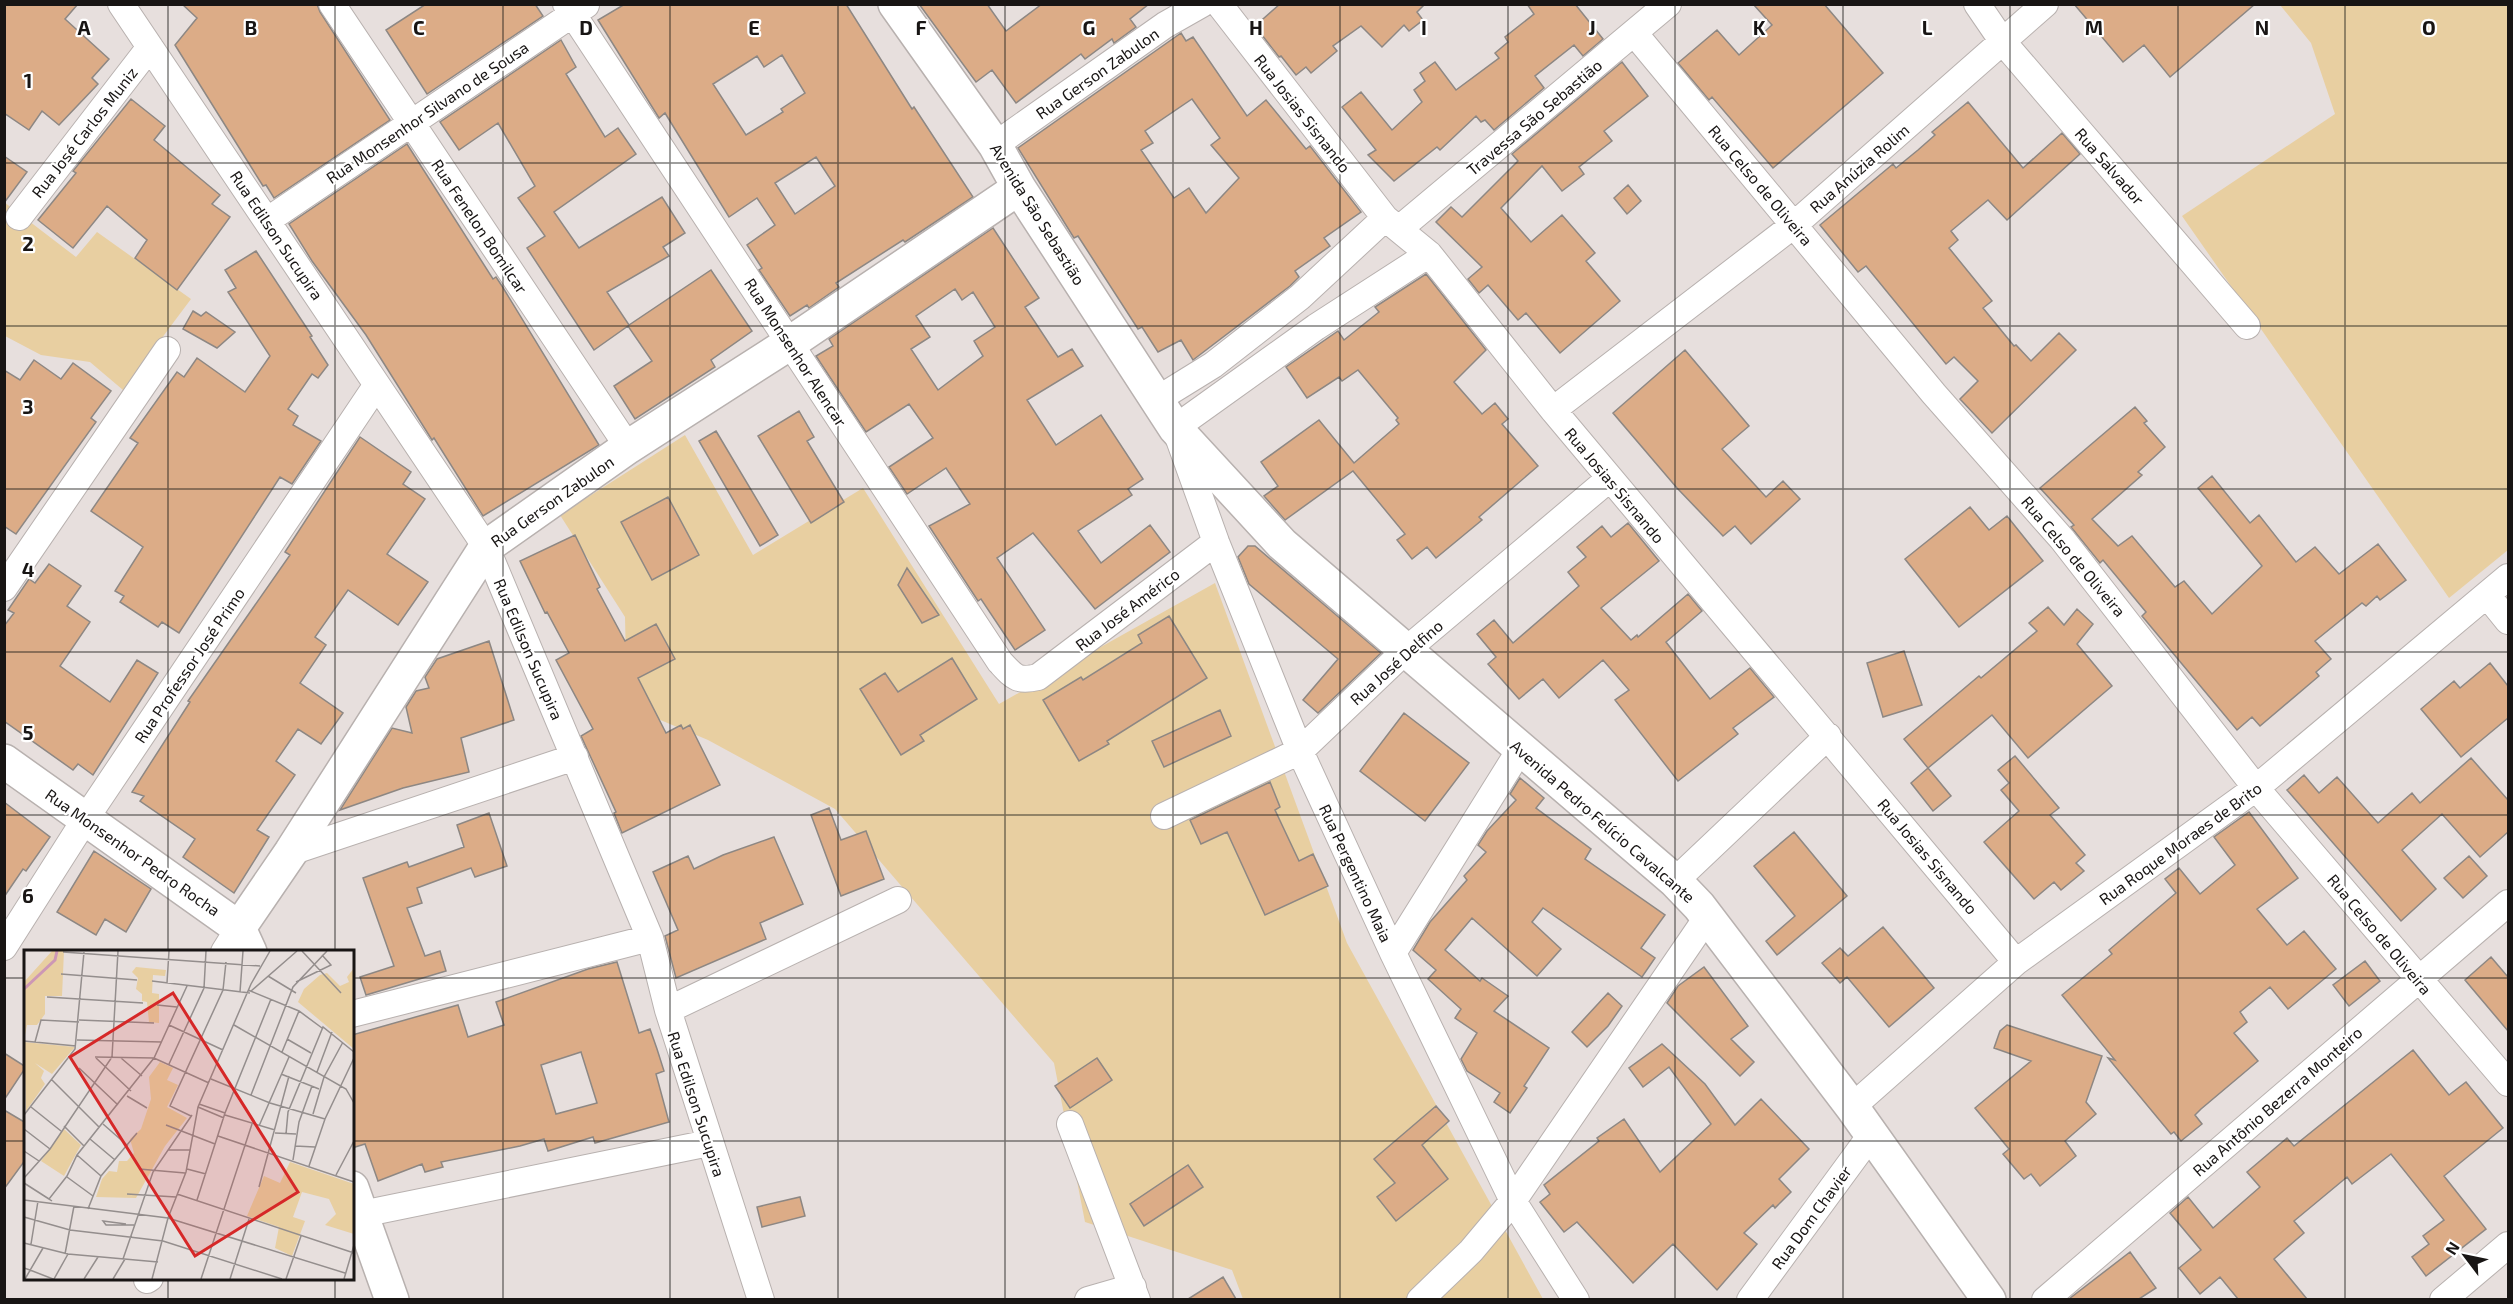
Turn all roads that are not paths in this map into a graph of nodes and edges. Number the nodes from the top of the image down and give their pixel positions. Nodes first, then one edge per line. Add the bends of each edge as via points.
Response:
1 (121, 4) edge
2 (332, 4) edge
3 (894, 4) edge
4 (1202, 4) edge
5 (1219, 4) edge
6 (1668, 4) edge
7 (1977, 4) edge
8 (2045, 4) edge
9 (574, 7) edge
10 (1635, 34) junction
11 (2003, 42) junction
12 (150, 47) junction
13 (412, 124) junction
14 (995, 145) junction
15 (1019, 188) junction
16 (19, 217) dead end
17 (268, 220) junction
18 (1392, 224) junction
19 (1794, 225) junction
20 (1429, 254) junction
21 (2247, 326) dead end
22 (790, 343) junction
23 (167, 350) dead end
24 (376, 386) junction
25 (1158, 399) junction
26 (1552, 410) junction
27 (1175, 428) junction
28 (628, 447) junction
29 (1610, 478) junction
30 (1216, 542) junction
31 (486, 547) junction
32 (2508, 577) edge
33 (4, 588) edge
34 (2487, 595) junction
35 (2508, 621) edge
36 (1405, 651) junction
37 (1038, 677) joint
38 (1828, 736) junction
39 (1521, 748) junction
40 (1300, 751) junction
41 (575, 757) junction
42 (4, 760) edge
43 (2256, 788) junction
44 (1164, 816) dead end
45 (86, 818) junction
46 (291, 852) junction
47 (1675, 880) junction
48 (898, 900) dead end
49 (2508, 903) edge
50 (1708, 916) junction
51 (650, 938) junction
52 (238, 944) edge
53 (4, 947) edge
54 (1393, 953) junction
55 (2016, 962) junction
56 (2419, 980) junction
57 (668, 1010) junction
58 (354, 1013) edge
59 (2508, 1083) edge
60 (1852, 1107) junction
61 (1070, 1124) dead end
62 (1871, 1135) junction
63 (709, 1143) junction
64 (1513, 1201) junction
65 (356, 1206) edge
66 (2508, 1245) edge
67 (1135, 1293) edge
68 (392, 1299) edge
69 (761, 1299) edge
70 (1088, 1299) edge
71 (1420, 1299) edge
72 (1576, 1299) edge
73 (1750, 1299) edge
74 (1989, 1299) edge
75 (2045, 1299) edge
76 (2443, 1299) edge

1 - 12 street, Rua Edilson Sucupira
2 - 13 street, Rua Fenelon Bomilcar
3 - 14 street, Avenida São Sebastião
4 - 14 street, Rua Gerson Zabulon via 1165,25
5 - 18 street, Rua Josias Sisnando
6 - 10 street, Travessa São Sebastião
7 - 11 street, Rua Salvador
8 - 11 street, Rua Anúzia Rolim
9 - 13 street, Rua Monsenhor Silvano de Sousa
9 - 22 street, Rua Monsenhor Alencar
10 - 18 street, Travessa São Sebastião
10 - 19 street, Rua Celso de Oliveira
11 - 19 street, Rua Anúzia Rolim
11 - 21 street, Rua Salvador
12 - 16 street, Rua José Carlos Muniz
12 - 17 street, Rua Edilson Sucupira
13 - 17 street, Rua Monsenhor Silvano de Sousa
13 - 28 street, Rua Fenelon Bomilcar
14 - 15 street, Avenida São Sebastião
15 - 22 street, Rua Gerson Zabulon
15 - 25 street, Avenida São Sebastião
17 - 24 street, Rua Edilson Sucupira
18 - 20 street, Rua Josias Sisnando
18 - 25 street, Travessa São Sebastião via 1213,364
19 - 26 street, Rua Anúzia Rolim
19 - 43 street, Rua Celso de Oliveira via 1934,394 2062,538
20 - 26 street, Rua Josias Sisnando
20 - 27 street via 1316,327
22 - 28 street, Rua Gerson Zabulon
22 - 37 street, Rua Monsenhor Alencar via 1000,662 1023,680
23 - 33 street
24 - 31 street, Rua Edilson Sucupira
24 - 45 street, Rua Professor José Primo
25 - 27 street, Avenida São Sebastião
26 - 29 street, Rua Josias Sisnando
27 - 30 street, Rua Pergentino Maia
27 - 36 street, Avenida Pedro Felício Cavalcante via 1282,544
28 - 31 street, Rua Gerson Zabulon
29 - 36 street, Rua José Delfino
29 - 38 street, Rua Josias Sisnando
30 - 37 street, Rua José Américo
30 - 40 street, Rua Pergentino Maia
31 - 41 street, Rua Edilson Sucupira
31 - 46 street, Rua Gerson Zabulon
32 - 34 street, Rua Roque Moraes de Brito
34 - 35 street
34 - 43 street, Rua Roque Moraes de Brito
36 - 39 street, Avenida Pedro Felício Cavalcante
36 - 40 street, Rua José Delfino
38 - 47 street
38 - 55 street, Rua Josias Sisnando
39 - 47 street, Avenida Pedro Felício Cavalcante
39 - 54 street
40 - 44 street, Rua José Delfino
40 - 54 street, Rua Pergentino Maia
41 - 46 street
41 - 51 street, Rua Edilson Sucupira
42 - 45 street, Rua Monsenhor Pedro Rocha
43 - 55 street, Rua Roque Moraes de Brito
43 - 56 street, Rua Celso de Oliveira
45 - 52 street, Rua Monsenhor Pedro Rocha
45 - 53 street, Rua Professor José Primo
46 - 52 street, Rua Gerson Zabulon
47 - 50 street, Avenida Pedro Felício Cavalcante
48 - 57 street
49 - 56 street, Rua Antônio Bezerra Monteiro
50 - 60 street, Avenida Pedro Felício Cavalcante
50 - 64 street
51 - 57 street, Rua Edilson Sucupira
51 - 58 street
54 - 64 street, Rua Pergentino Maia
55 - 60 street, Rua Roque Moraes de Brito
56 - 59 street, Rua Celso de Oliveira
56 - 75 street, Rua Antônio Bezerra Monteiro
57 - 63 street, Rua Edilson Sucupira
60 - 62 street, Avenida Pedro Felício Cavalcante
61 - 67 street
62 - 73 street, Rua Dom Chavier
62 - 74 street, Avenida Pedro Felício Cavalcante
63 - 65 street
63 - 69 street, Rua Edilson Sucupira
64 - 71 street via 1471,1251
64 - 72 street, Rua Pergentino Maia
65 - 68 street
66 - 76 street
67 - 70 street

